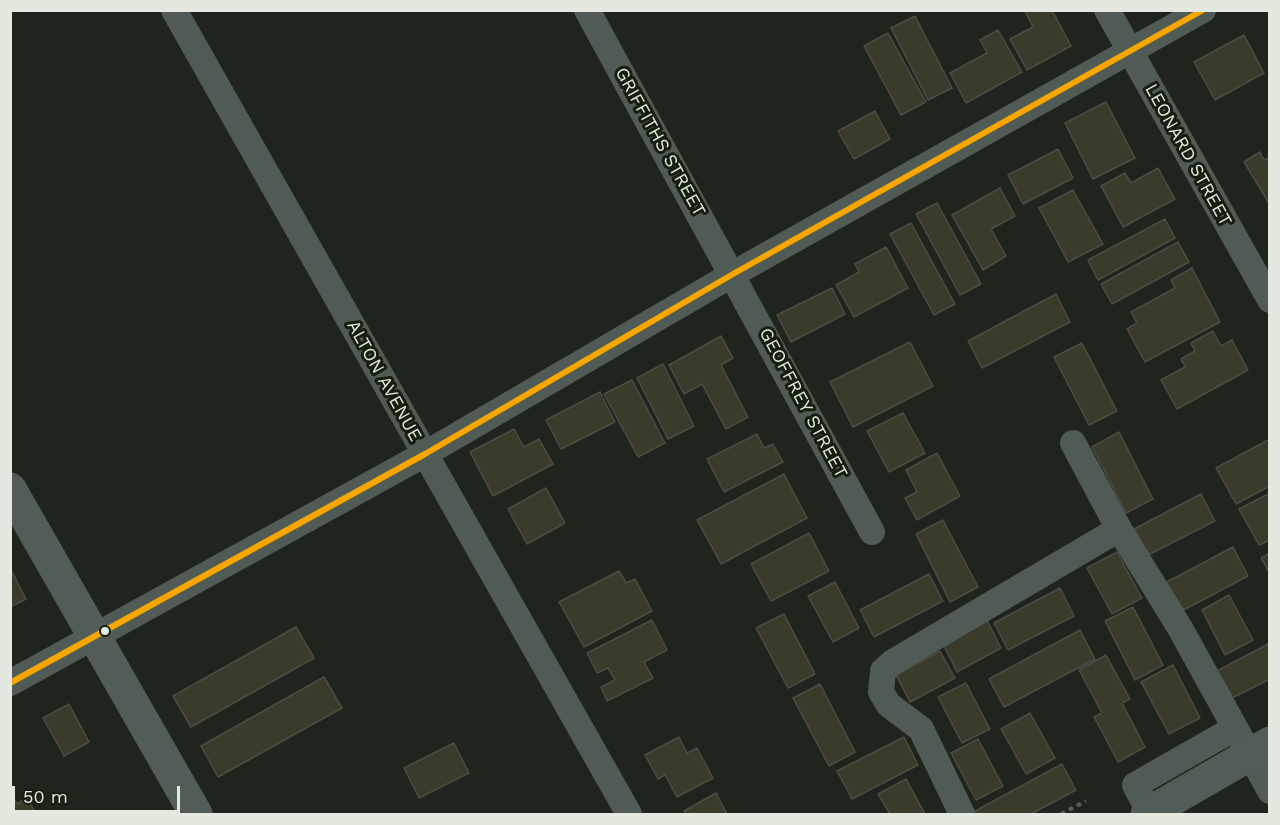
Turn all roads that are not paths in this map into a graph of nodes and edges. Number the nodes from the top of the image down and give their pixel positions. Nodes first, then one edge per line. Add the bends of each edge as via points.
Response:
1 (174, 10) edge
2 (587, 10) edge
3 (1107, 10) edge
4 (1203, 10) edge
5 (1130, 52) junction
6 (733, 274) junction
7 (1269, 300) edge
8 (1073, 443) dead end
9 (425, 454) junction
10 (10, 489) edge
11 (1119, 529) junction
12 (872, 532) dead end
13 (94, 637) junction
14 (10, 683) edge
15 (1259, 760) edge
16 (196, 814) edge
17 (629, 814) edge
18 (962, 814) edge
19 (1148, 814) edge
20 (1188, 814) edge

1 - 9 street, ALTON AVENUE
2 - 6 street, GRIFFITHS STREET
3 - 5 street, LEONARD STREET
4 - 5 street
5 - 6 street
5 - 7 street, LEONARD STREET
6 - 9 street
6 - 12 street, GEOFFREY STREET
8 - 11 street
9 - 13 street
9 - 17 street, ALTON AVENUE
10 - 13 street
11 - 15 street
11 - 18 street via 883,671 881,692 889,705 921,729
13 - 14 street
13 - 16 street
15 - 19 street
15 - 20 street

